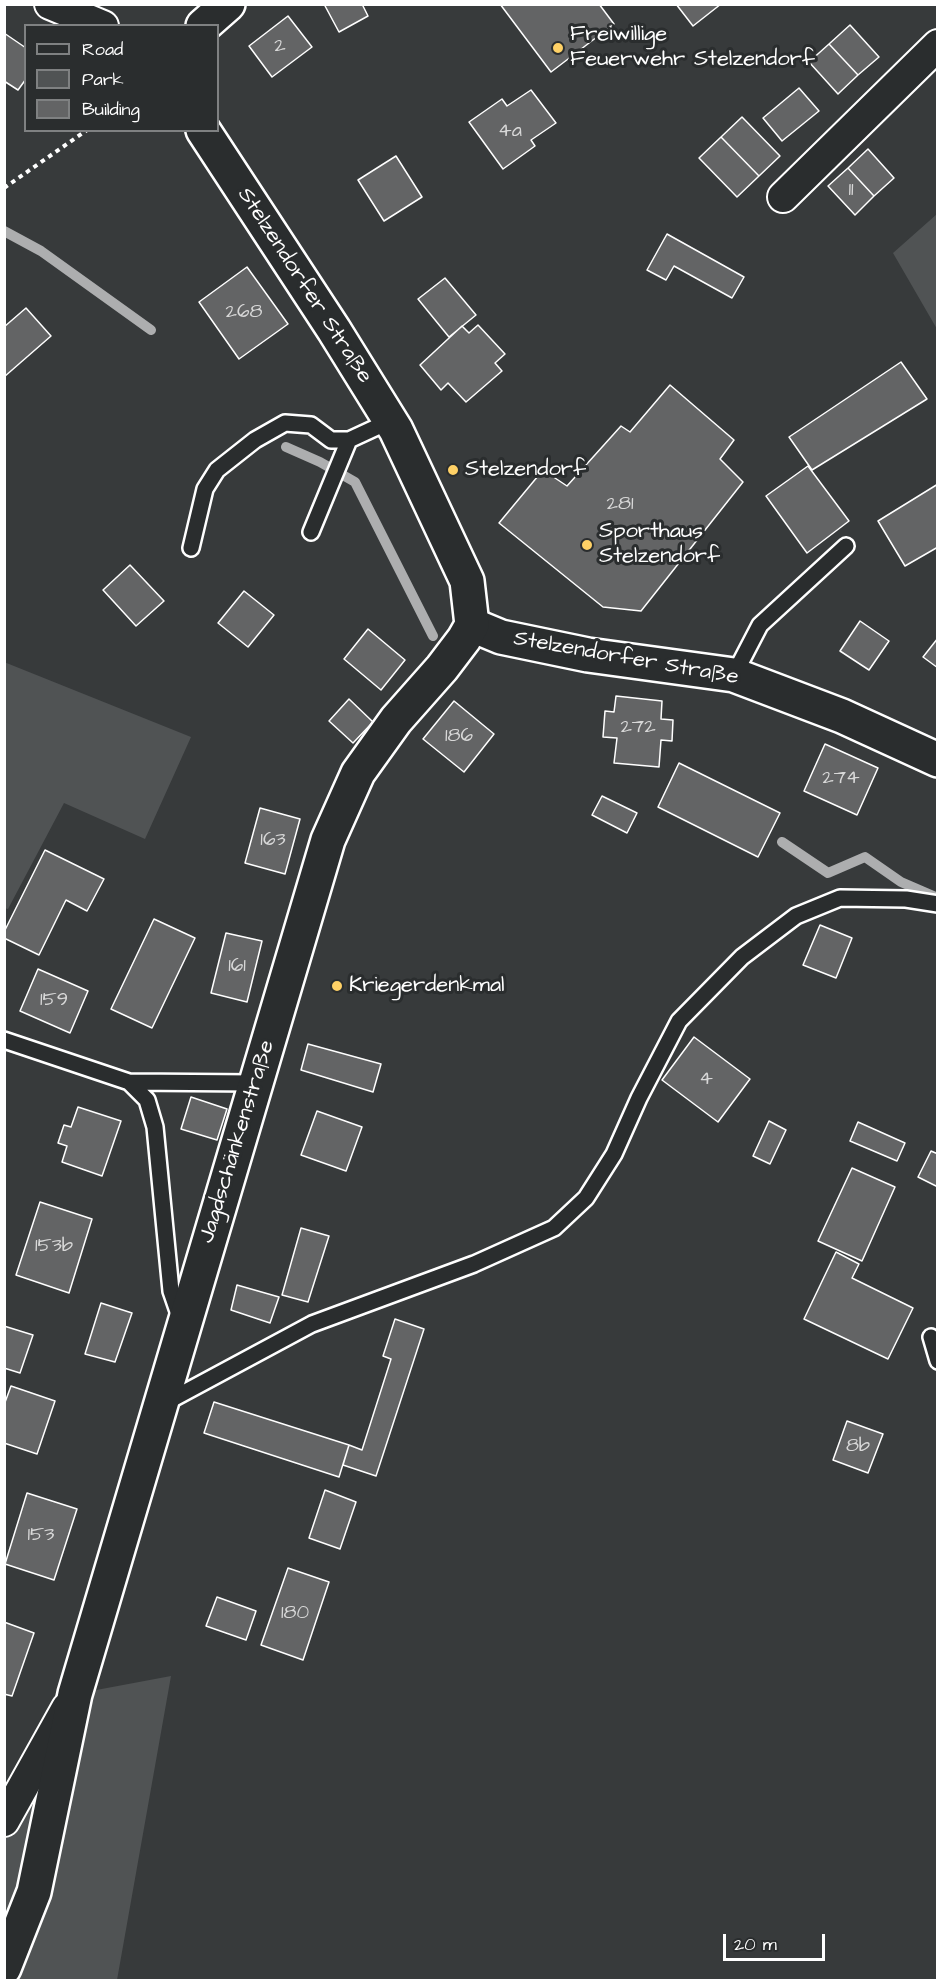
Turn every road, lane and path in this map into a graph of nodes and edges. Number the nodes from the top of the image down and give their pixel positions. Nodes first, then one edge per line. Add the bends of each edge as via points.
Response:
1 (50, 4) edge
2 (228, 4) edge
3 (98, 24) edge
4 (205, 24) edge
5 (938, 45) edge
6 (84, 132) edge
7 (204, 132) edge
8 (4, 188) edge
9 (783, 197) dead end
10 (390, 421) junction
11 (349, 440) junction
12 (311, 532) dead end
13 (846, 546) dead end
14 (191, 548) dead end
15 (472, 625) junction
16 (734, 675) junction
17 (938, 760) edge
18 (938, 904) edge
19 (4, 1040) edge
20 (129, 1082) junction
21 (255, 1083) junction
22 (183, 1326) junction
23 (931, 1337) dead end
24 (938, 1361) edge
25 (159, 1406) junction
26 (75, 1695) junction
27 (4, 1821) edge
28 (4, 1968) edge

1 - 3 street
2 - 4 main road
5 - 9 street
6 - 8 path
7 - 10 main road, Stelzendorfer Straße
10 - 11 lane
10 - 15 main road, Stelzendorfer Straße via 467,581
11 - 12 lane
11 - 14 lane via 331,440 311,425 285,423 255,440 218,470 206,489
13 - 16 lane via 760,626
15 - 16 main road, Stelzendorfer Straße via 501,637 588,655
15 - 21 main road, Jagdschänkenstraße via 358,773 328,840
16 - 17 main road, Stelzendorfer Straße via 842,716
18 - 25 lane via 906,899 840,898 796,916 742,957 679,1021 614,1154 586,1198 554,1228 474,1264 312,1324
19 - 20 lane
20 - 21 lane
20 - 22 lane via 147,1100 156,1127 171,1291
21 - 22 main road, Jagdschänkenstraße
22 - 25 main road, Jagdschänkenstraße
23 - 24 lane
25 - 26 main road, Jagdschänkenstraße
26 - 27 street, Jagdschänkenstraße
26 - 28 main road, Jagdschänkenstraße via 34,1892

